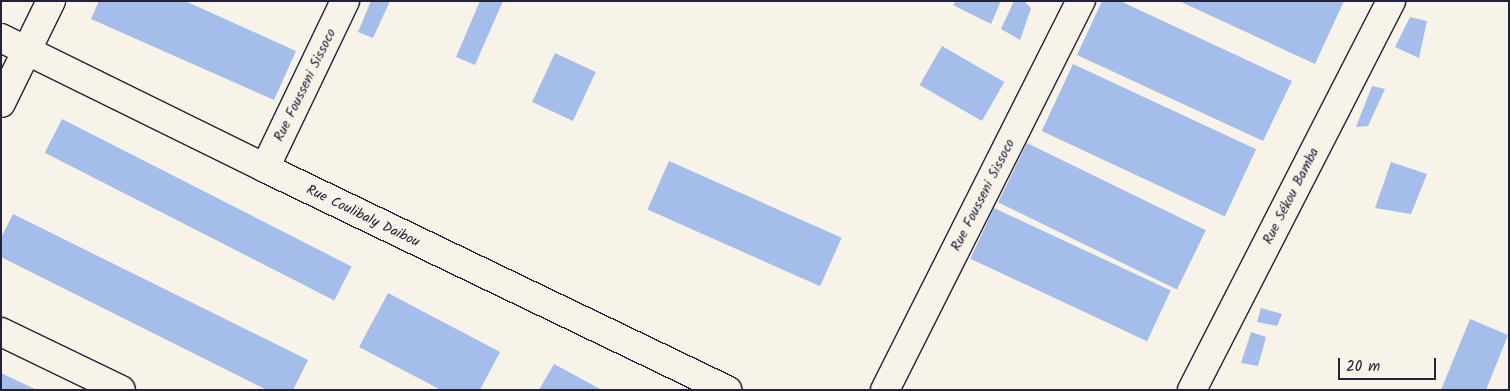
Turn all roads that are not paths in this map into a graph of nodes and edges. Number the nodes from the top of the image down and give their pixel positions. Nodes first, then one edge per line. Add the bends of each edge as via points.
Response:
1 (50, 1) edge
2 (345, 1) edge
3 (1081, 1) edge
4 (1391, 1) edge
5 (1, 38) edge
6 (26, 51) junction
7 (1, 103) edge
8 (265, 168) junction
9 (1, 332) edge
10 (121, 390) edge
11 (727, 390) edge
12 (885, 390) edge
13 (1192, 390) edge

1 - 6 street
2 - 8 street, Rue Fousseni Sissoco
3 - 12 street, Rue Fousseni Sissoco
4 - 13 street, Rue Sékou Bamba
5 - 6 street, Rue Coulibaly Daibou
6 - 7 street
6 - 8 street, Rue Coulibaly Daibou
8 - 11 street, Rue Coulibaly Daibou
9 - 10 street

